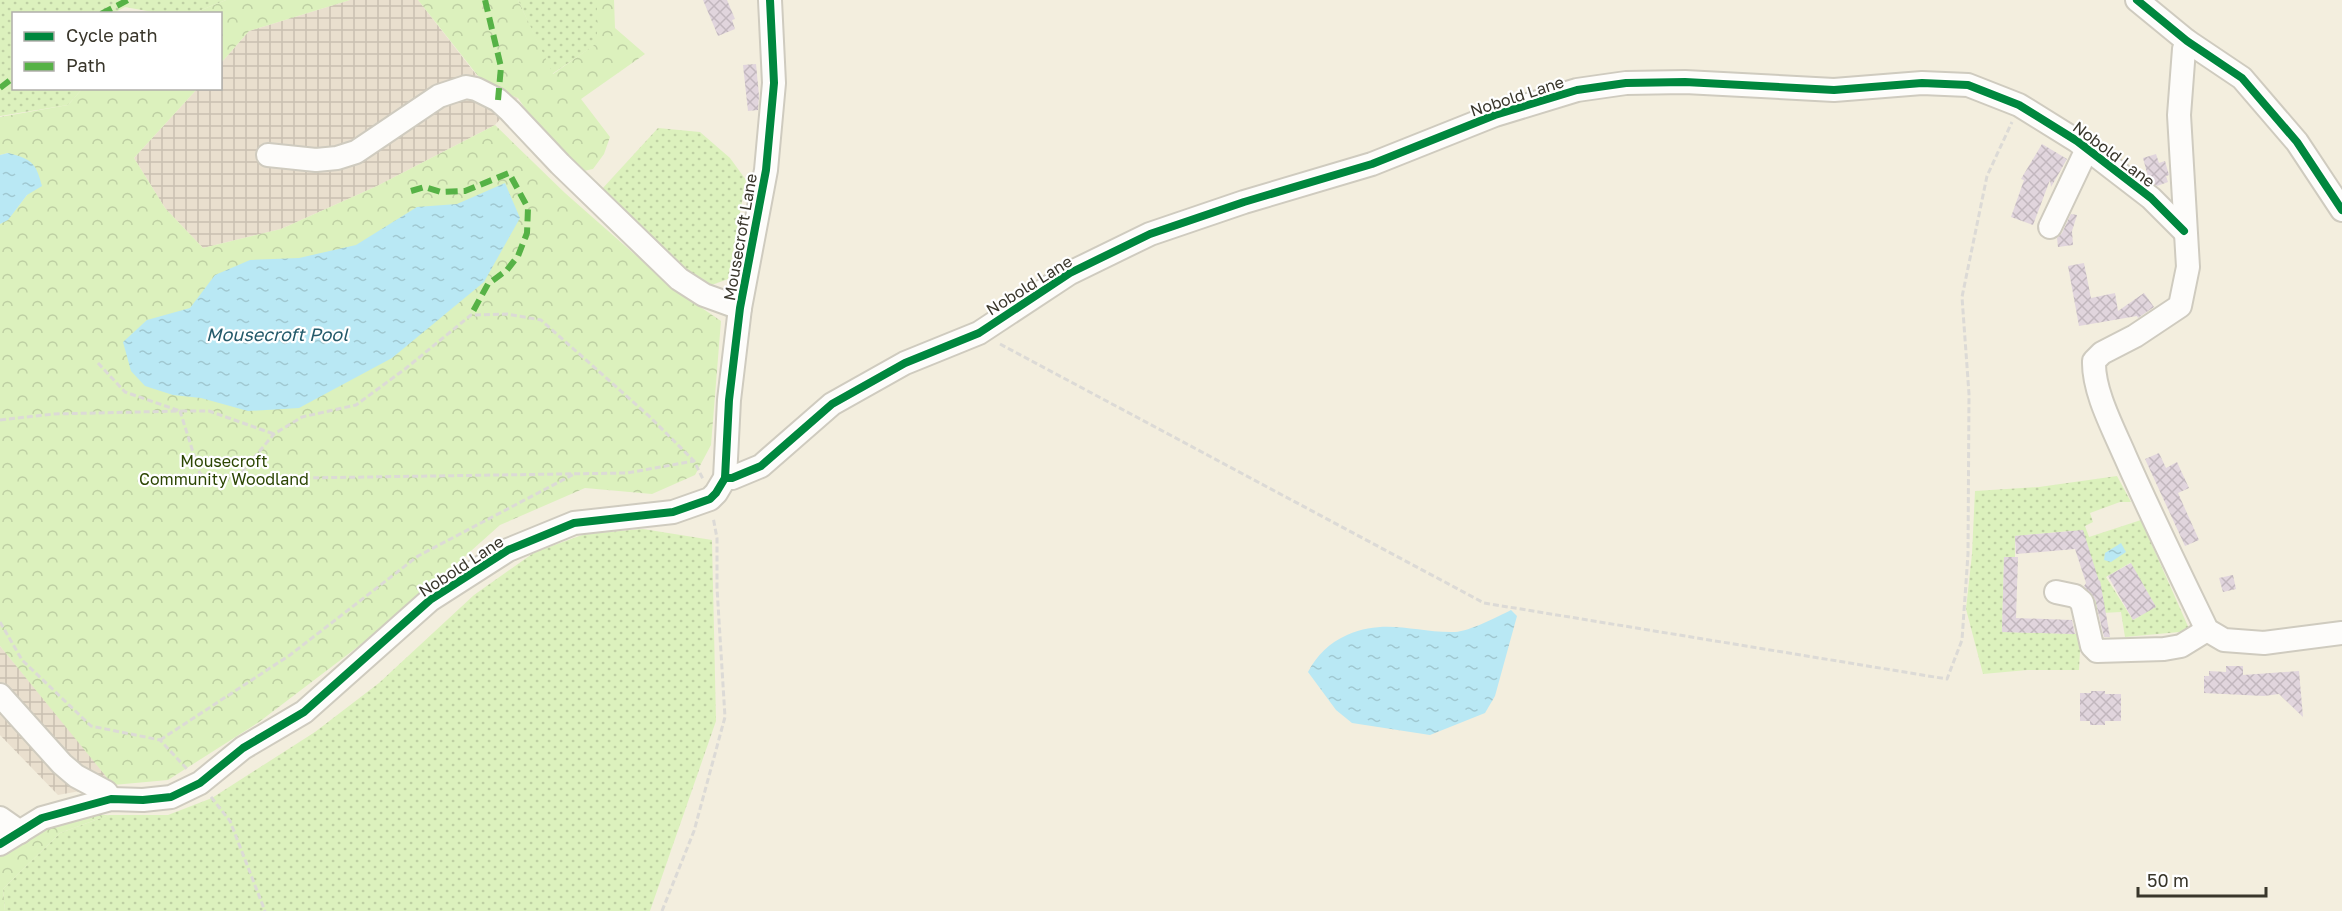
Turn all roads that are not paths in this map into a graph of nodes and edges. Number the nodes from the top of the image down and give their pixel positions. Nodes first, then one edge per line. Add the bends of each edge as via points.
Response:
1 (770, 0) edge
2 (2138, 0) edge
3 (2187, 41) junction
4 (2087, 149) junction
5 (268, 155) dead end
6 (2342, 210) edge
7 (2050, 227) dead end
8 (2184, 231) junction
9 (740, 308) junction
10 (725, 478) junction
11 (2056, 592) dead end
12 (2207, 630) junction
13 (2342, 633) edge
14 (0, 695) edge
15 (111, 799) junction
16 (0, 818) edge
17 (20, 832) junction
18 (0, 844) edge

1 - 9 street, Mousecroft Lane via 774,83 766,170
2 - 3 street
3 - 6 street via 2242,78 2297,142
3 - 8 street, Nobold Lane via 2179,115
4 - 7 street
4 - 8 street, Nobold Lane via 2151,198
4 - 10 street, Nobold Lane via 2019,105 1968,85 1922,83 1834,90 1685,82 1626,83 1577,90 1495,115 1372,164 1244,201 1150,234 1070,273 980,333 905,363 832,404 761,466
5 - 9 street via 316,160 356,152 440,96 466,87 476,89 510,111 679,279 704,295
8 - 12 street, Nobold Lane via 2188,267 2180,306 2103,353 2094,361 2094,375 2145,501
9 - 10 street, Mousecroft Lane
10 - 15 street, Nobold Lane via 710,499 673,512 574,523 508,550 430,600 303,712 243,748 200,783 171,797
11 - 12 street via 2075,596 2082,602 2092,646 2097,651 2181,646
12 - 13 street via 2224,640 2264,642
14 - 15 street via 62,764
15 - 17 street, Nobold Lane via 42,818
16 - 17 street
17 - 18 street, Nobold Lane

